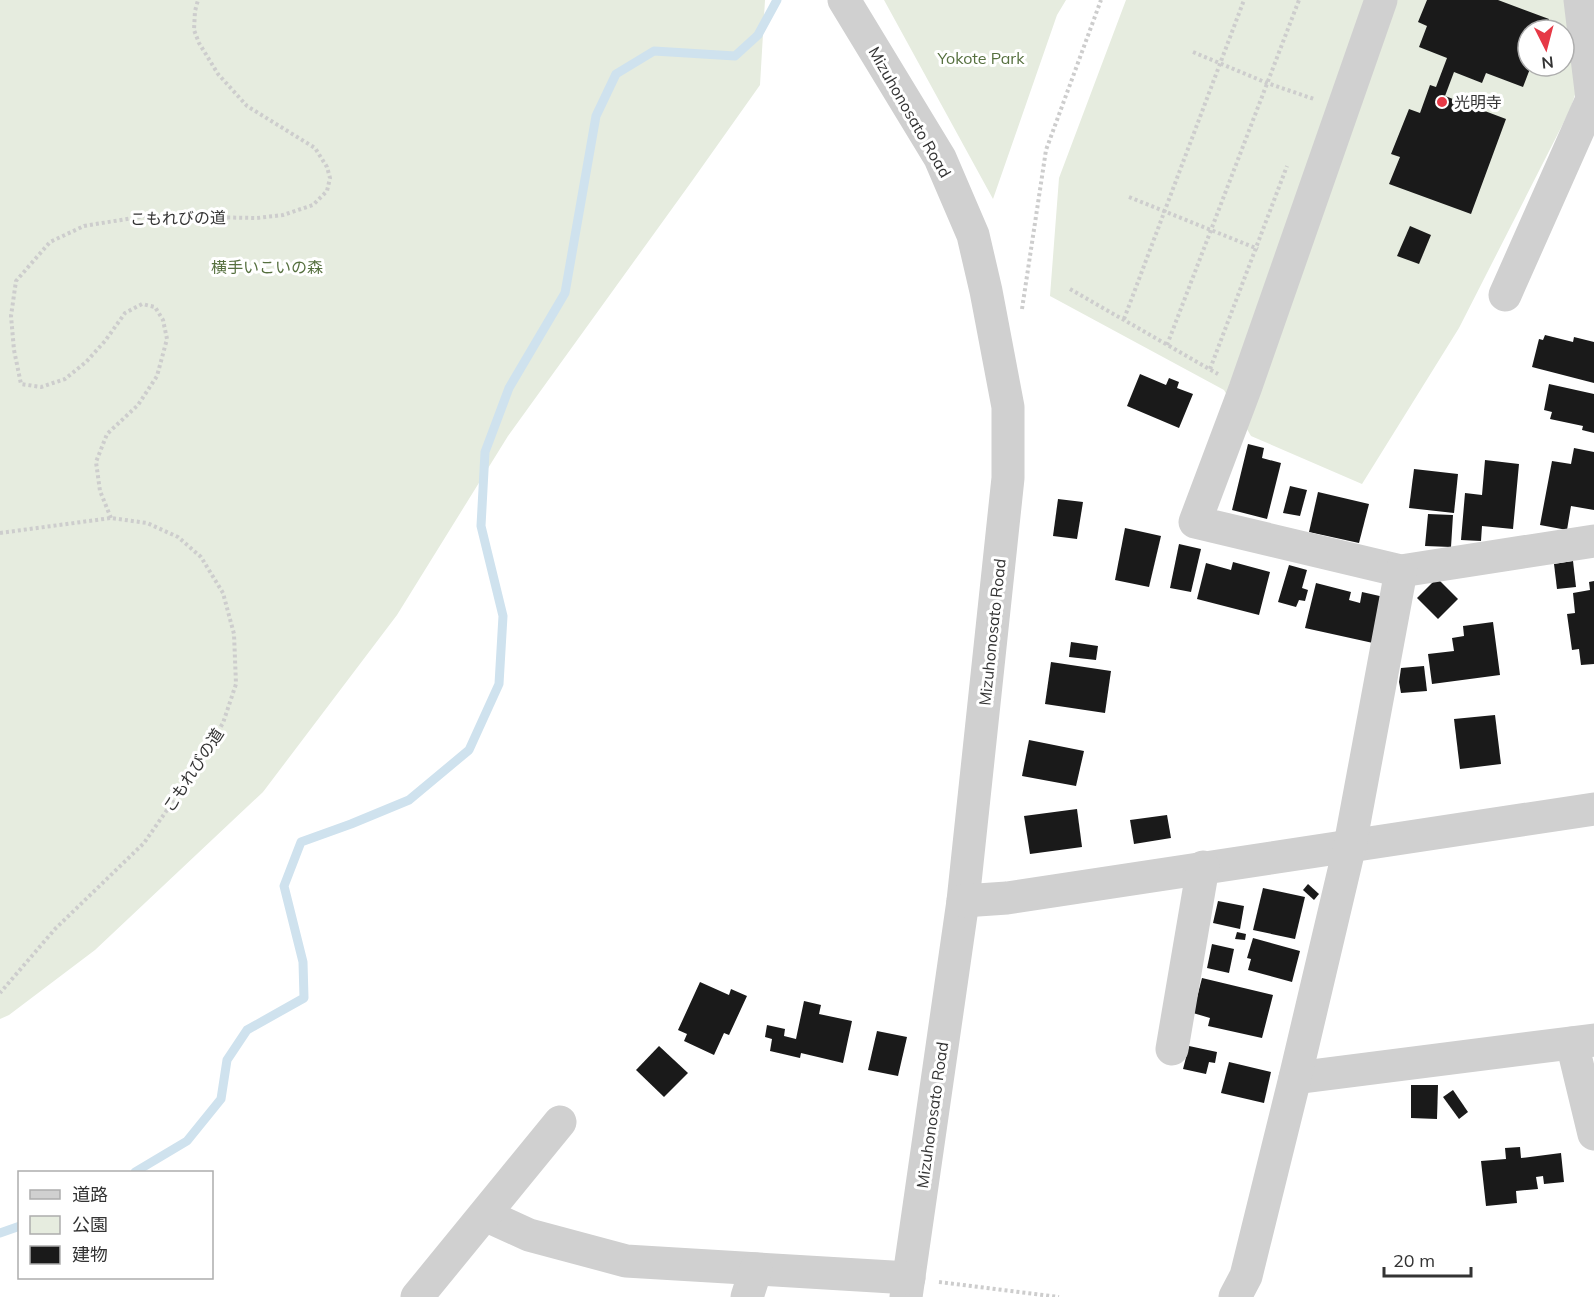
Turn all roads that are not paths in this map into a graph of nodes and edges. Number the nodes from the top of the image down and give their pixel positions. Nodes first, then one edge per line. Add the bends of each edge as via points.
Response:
1 (844, 0) edge
2 (1381, 0) edge
3 (1580, 0) edge
4 (1593, 99) edge
5 (1505, 295) dead end
6 (1594, 541) edge
7 (1401, 571) junction
8 (1594, 809) edge
9 (1350, 845) junction
10 (1203, 867) junction
11 (963, 902) junction
12 (1583, 1041) edge
13 (1172, 1049) dead end
14 (1295, 1078) junction
15 (560, 1122) dead end
16 (1594, 1134) edge
17 (485, 1215) junction
18 (751, 1283) edge
19 (907, 1288) edge
20 (417, 1297) edge
21 (1235, 1297) edge

1 - 11 street, Mizuhonosato Road via 940,158 973,235 1008,407 1008,478
2 - 7 street via 1195,522
3 - 4 street
4 - 5 street
6 - 7 street
7 - 9 street
8 - 9 street
9 - 10 street
9 - 14 street
10 - 11 street
10 - 13 street
11 - 19 street, Mizuhonosato Road
12 - 14 street
12 - 16 street
14 - 21 street via 1246,1276
15 - 17 street
17 - 18 street via 529,1235 626,1261
17 - 20 street
18 - 19 street

